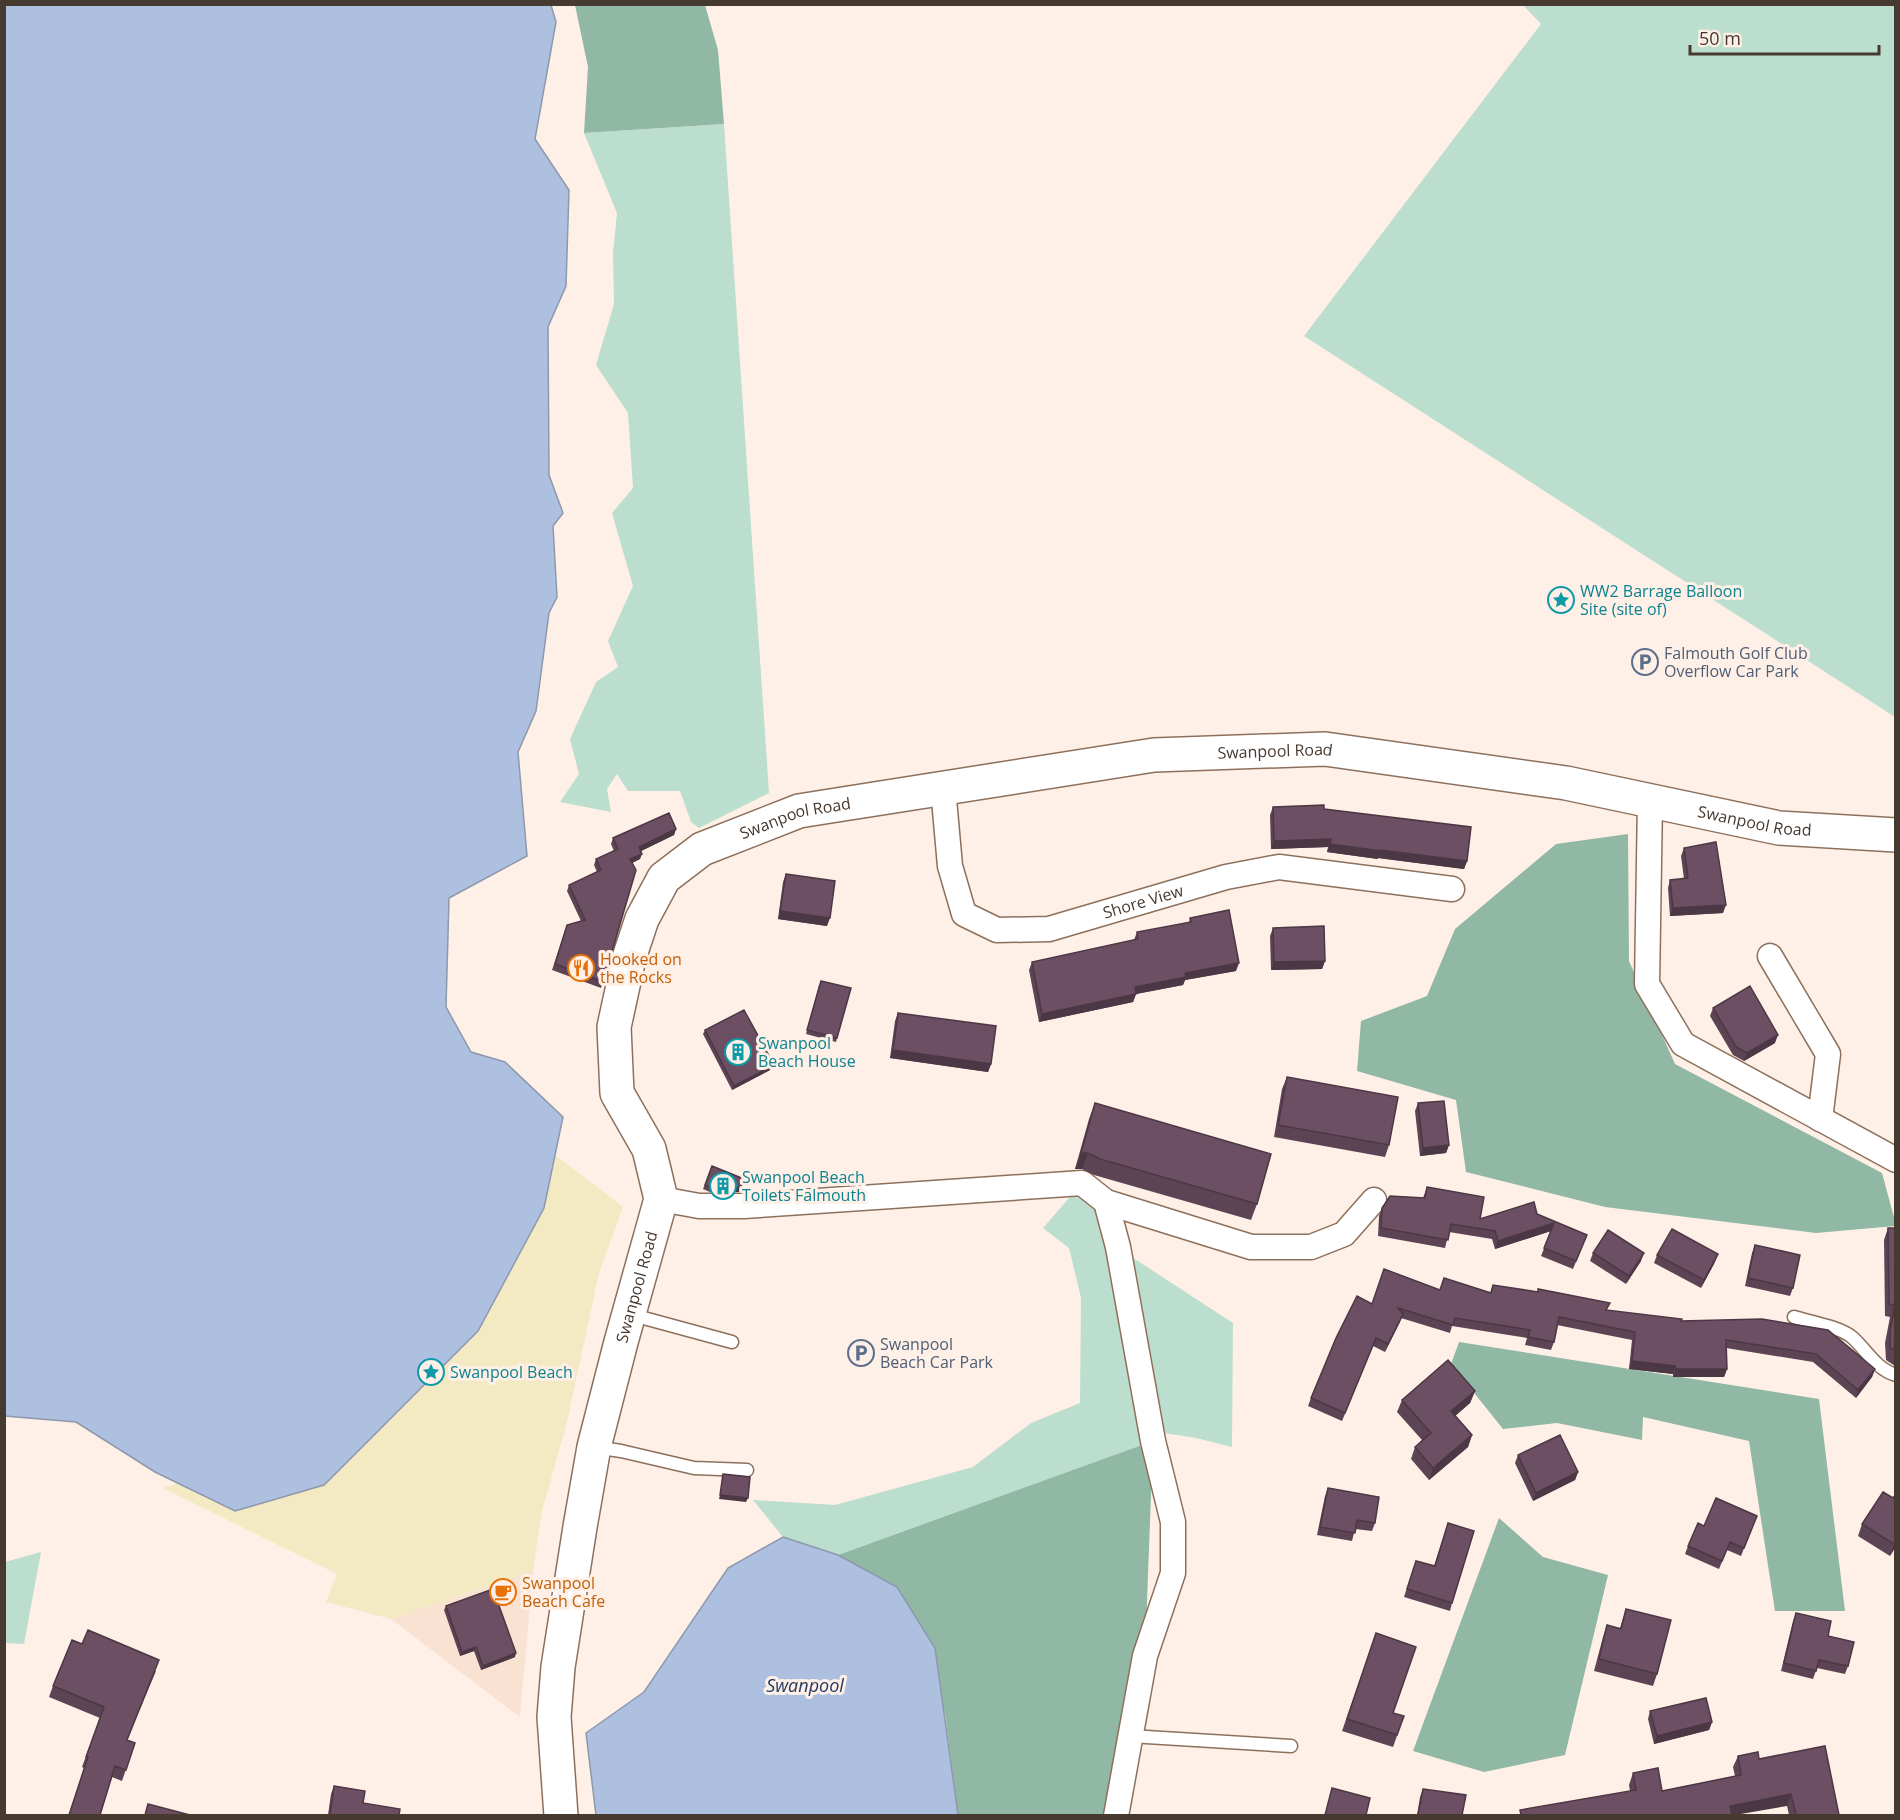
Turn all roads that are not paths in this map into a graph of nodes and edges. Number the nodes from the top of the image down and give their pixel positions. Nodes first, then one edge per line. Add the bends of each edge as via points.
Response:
1 (943, 788) junction
2 (1650, 801) junction
3 (1896, 835) edge
4 (1452, 889) dead end
5 (1770, 956) dead end
6 (1820, 1119) junction
7 (1896, 1160) edge
8 (661, 1199) junction
9 (1374, 1200) dead end
10 (1106, 1202) junction
11 (629, 1314) junction
12 (1794, 1317) dead end
13 (732, 1342) dead end
14 (1896, 1375) edge
15 (594, 1447) junction
16 (747, 1470) dead end
17 (1130, 1736) junction
18 (1291, 1746) dead end
19 (561, 1815) edge
20 (1116, 1815) edge

1 - 2 street, Swanpool Road via 1154,755 1325,749 1566,783
1 - 4 street, Shore View via 950,866 964,914 997,930 1049,929 1226,877 1279,867
1 - 8 street, Swanpool Road via 799,811 702,849 664,878 642,919 614,1027 617,1093 649,1149
2 - 3 street, Swanpool Road via 1779,828
2 - 6 street via 1647,984 1683,1044
5 - 6 street via 1828,1054
6 - 7 street
8 - 10 street via 699,1206 744,1206 1082,1183
8 - 11 street, Swanpool Road
9 - 10 street via 1344,1234 1311,1247 1251,1247
10 - 17 street via 1118,1247 1153,1442 1173,1522 1173,1573 1145,1656
11 - 13 lane
11 - 15 street, Swanpool Road
12 - 14 lane via 1851,1336 1880,1367
15 - 16 lane via 694,1467
15 - 19 street, Swanpool Road via 558,1667 554,1717
17 - 18 lane
17 - 20 street

